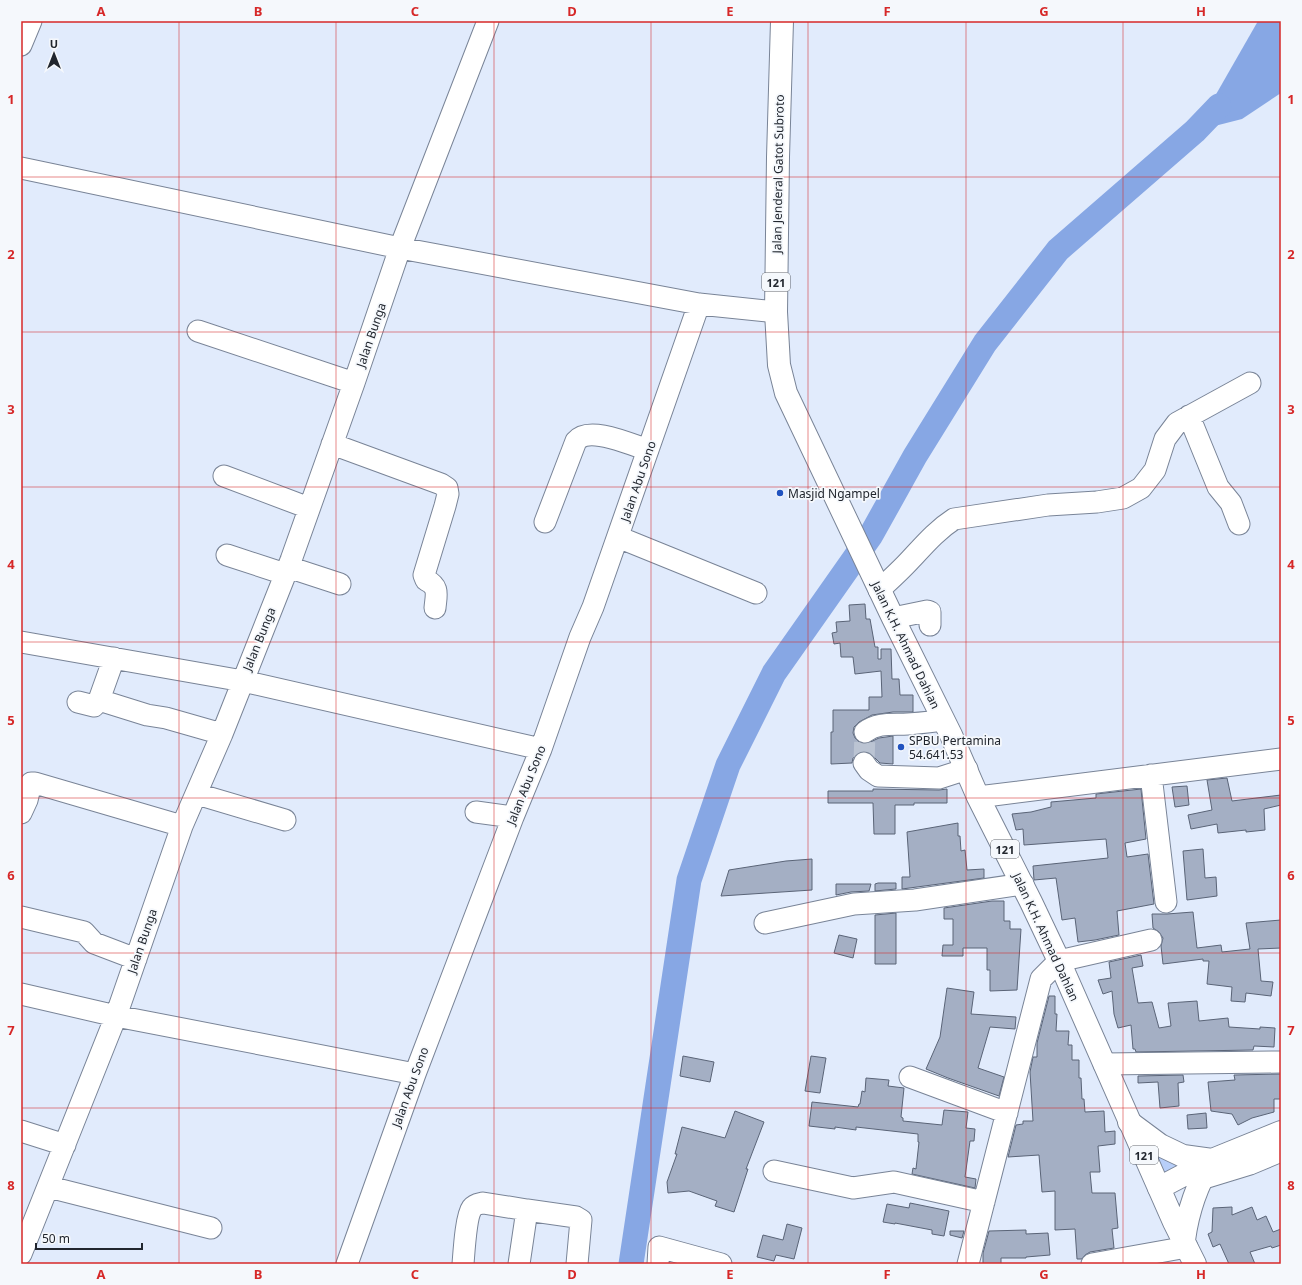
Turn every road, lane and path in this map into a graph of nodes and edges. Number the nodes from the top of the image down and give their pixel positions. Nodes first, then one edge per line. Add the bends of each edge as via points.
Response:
1 (31, 21) edge
2 (488, 21) edge
3 (782, 21) edge
4 (21, 45) edge
5 (21, 168) edge
6 (400, 248) junction
7 (699, 304) junction
8 (776, 312) junction
9 (198, 331) dead end
10 (354, 383) junction
11 (1250, 383) dead end
12 (1189, 416) junction
13 (332, 444) junction
14 (648, 450) junction
15 (224, 476) dead end
16 (309, 508) junction
17 (545, 522) dead end
18 (1239, 524) dead end
19 (850, 527) joint
20 (618, 537) junction
21 (227, 555) dead end
22 (287, 571) junction
23 (340, 584) dead end
24 (877, 585) junction
25 (756, 593) dead end
26 (435, 608) dead end
27 (892, 618) junction
28 (930, 625) dead end
29 (21, 642) edge
30 (114, 658) junction
31 (243, 681) junction
32 (99, 700) junction
33 (78, 702) dead end
34 (943, 720) junction
35 (866, 732) dead end
36 (222, 734) junction
37 (541, 749) junction
38 (1281, 759) edge
39 (864, 763) dead end
40 (967, 769) junction
41 (1151, 775) junction
42 (197, 794) junction
43 (978, 797) junction
44 (476, 812) dead end
45 (21, 813) edge
46 (513, 817) junction
47 (285, 820) dead end
48 (182, 826) junction
49 (1022, 884) junction
50 (1166, 902) dead end
51 (21, 917) edge
52 (765, 923) dead end
53 (1151, 940) dead end
54 (136, 959) junction
55 (1059, 961) junction
56 (21, 994) edge
57 (116, 1016) junction
58 (1281, 1062) edge
59 (1104, 1064) junction
60 (415, 1074) junction
61 (910, 1077) dead end
62 (1007, 1113) junction
63 (1129, 1122) junction
64 (21, 1131) edge
65 (1281, 1132) edge
66 (64, 1145) junction
67 (1281, 1151) edge
68 (1212, 1160) junction
69 (774, 1171) dead end
70 (1201, 1179) junction
71 (49, 1187) junction
72 (1159, 1188) junction
73 (984, 1202) junction
74 (527, 1210) junction
75 (211, 1228) dead end
76 (1189, 1250) edge
77 (21, 1254) edge
78 (347, 1264) edge
79 (463, 1264) edge
80 (519, 1264) edge
81 (577, 1264) edge
82 (658, 1264) edge
83 (721, 1264) edge
84 (968, 1264) edge
85 (1092, 1264) edge

1 - 4 street
2 - 6 street, Jalan Bunga
3 - 8 main road, Jalan Jenderal Gatot Subroto / 121
5 - 6 street
6 - 7 street
6 - 10 street, Jalan Bunga
7 - 8 street
7 - 14 street, Jalan Abu Sono
8 - 19 main road, Jalan Jenderal Gatot Subroto / 121 via 779,364 786,393
9 - 10 street
10 - 13 street, Jalan Bunga
11 - 12 street
12 - 18 street via 1218,487 1231,503
12 - 24 street via 1177,423 1165,439 1155,470 1141,488 1123,498 1048,505 954,519 934,533 909,560
13 - 16 street, Jalan Bunga
13 - 26 street via 447,488 445,506 424,575 436,588
14 - 17 street via 593,434 579,437
14 - 20 street, Jalan Abu Sono
15 - 16 street
16 - 22 street, Jalan Bunga
19 - 24 main road, Jalan K.H. Ahmad Dahlan / 121
20 - 25 street
20 - 37 street, Jalan Abu Sono
21 - 22 street
22 - 23 street
22 - 31 street, Jalan Bunga
24 - 27 main road, Jalan K.H. Ahmad Dahlan / 121
27 - 28 street via 927,611 930,612
27 - 34 main road, Jalan K.H. Ahmad Dahlan / 121
29 - 30 street
30 - 31 street
30 - 32 street
31 - 36 street, Jalan Bunga
31 - 37 street
32 - 33 street via 94,706
32 - 36 street
34 - 35 street via 879,725 871,727
34 - 40 main road, Jalan K.H. Ahmad Dahlan / 121
36 - 42 street, Jalan Bunga
37 - 46 street, Jalan Abu Sono
38 - 41 street
39 - 40 street via 878,776 939,778
40 - 43 main road, Jalan K.H. Ahmad Dahlan / 121
41 - 43 street
41 - 50 street
42 - 47 street
42 - 48 street, Jalan Bunga
43 - 49 main road, Jalan K.H. Ahmad Dahlan / 121
44 - 46 street
45 - 48 street via 31,783 35,783
46 - 60 street, Jalan Abu Sono
48 - 54 street, Jalan Bunga
49 - 52 street via 915,900 854,904
49 - 55 main road, Jalan K.H. Ahmad Dahlan / 121
51 - 54 street via 84,932 101,947
53 - 55 street
54 - 57 street, Jalan Bunga
55 - 59 main road, Jalan K.H. Ahmad Dahlan / 121
55 - 62 street via 1041,979
56 - 57 street
57 - 60 street
57 - 66 street, Jalan Bunga
58 - 59 street
59 - 63 main road, Jalan K.H. Ahmad Dahlan / 121
60 - 78 street, Jalan Abu Sono
61 - 62 street
62 - 73 street
63 - 68 main road via 1160,1145 1183,1156
63 - 72 main road, Jalan K.H. Ahmad Dahlan / 121
64 - 66 street
65 - 68 main road
66 - 71 street, Jalan Bunga
67 - 70 street via 1250,1164
68 - 70 main road
68 - 72 main road
69 - 73 street via 853,1188 894,1182
70 - 76 main road via 1190,1210
71 - 75 street
71 - 77 street, Jalan Bunga
72 - 76 main road, Jalan K.H. Ahmad Dahlan
73 - 84 street
74 - 79 street via 483,1203 472,1207
74 - 80 street
74 - 81 street via 576,1217 581,1220
76 - 85 street
82 - 83 street via 659,1247

